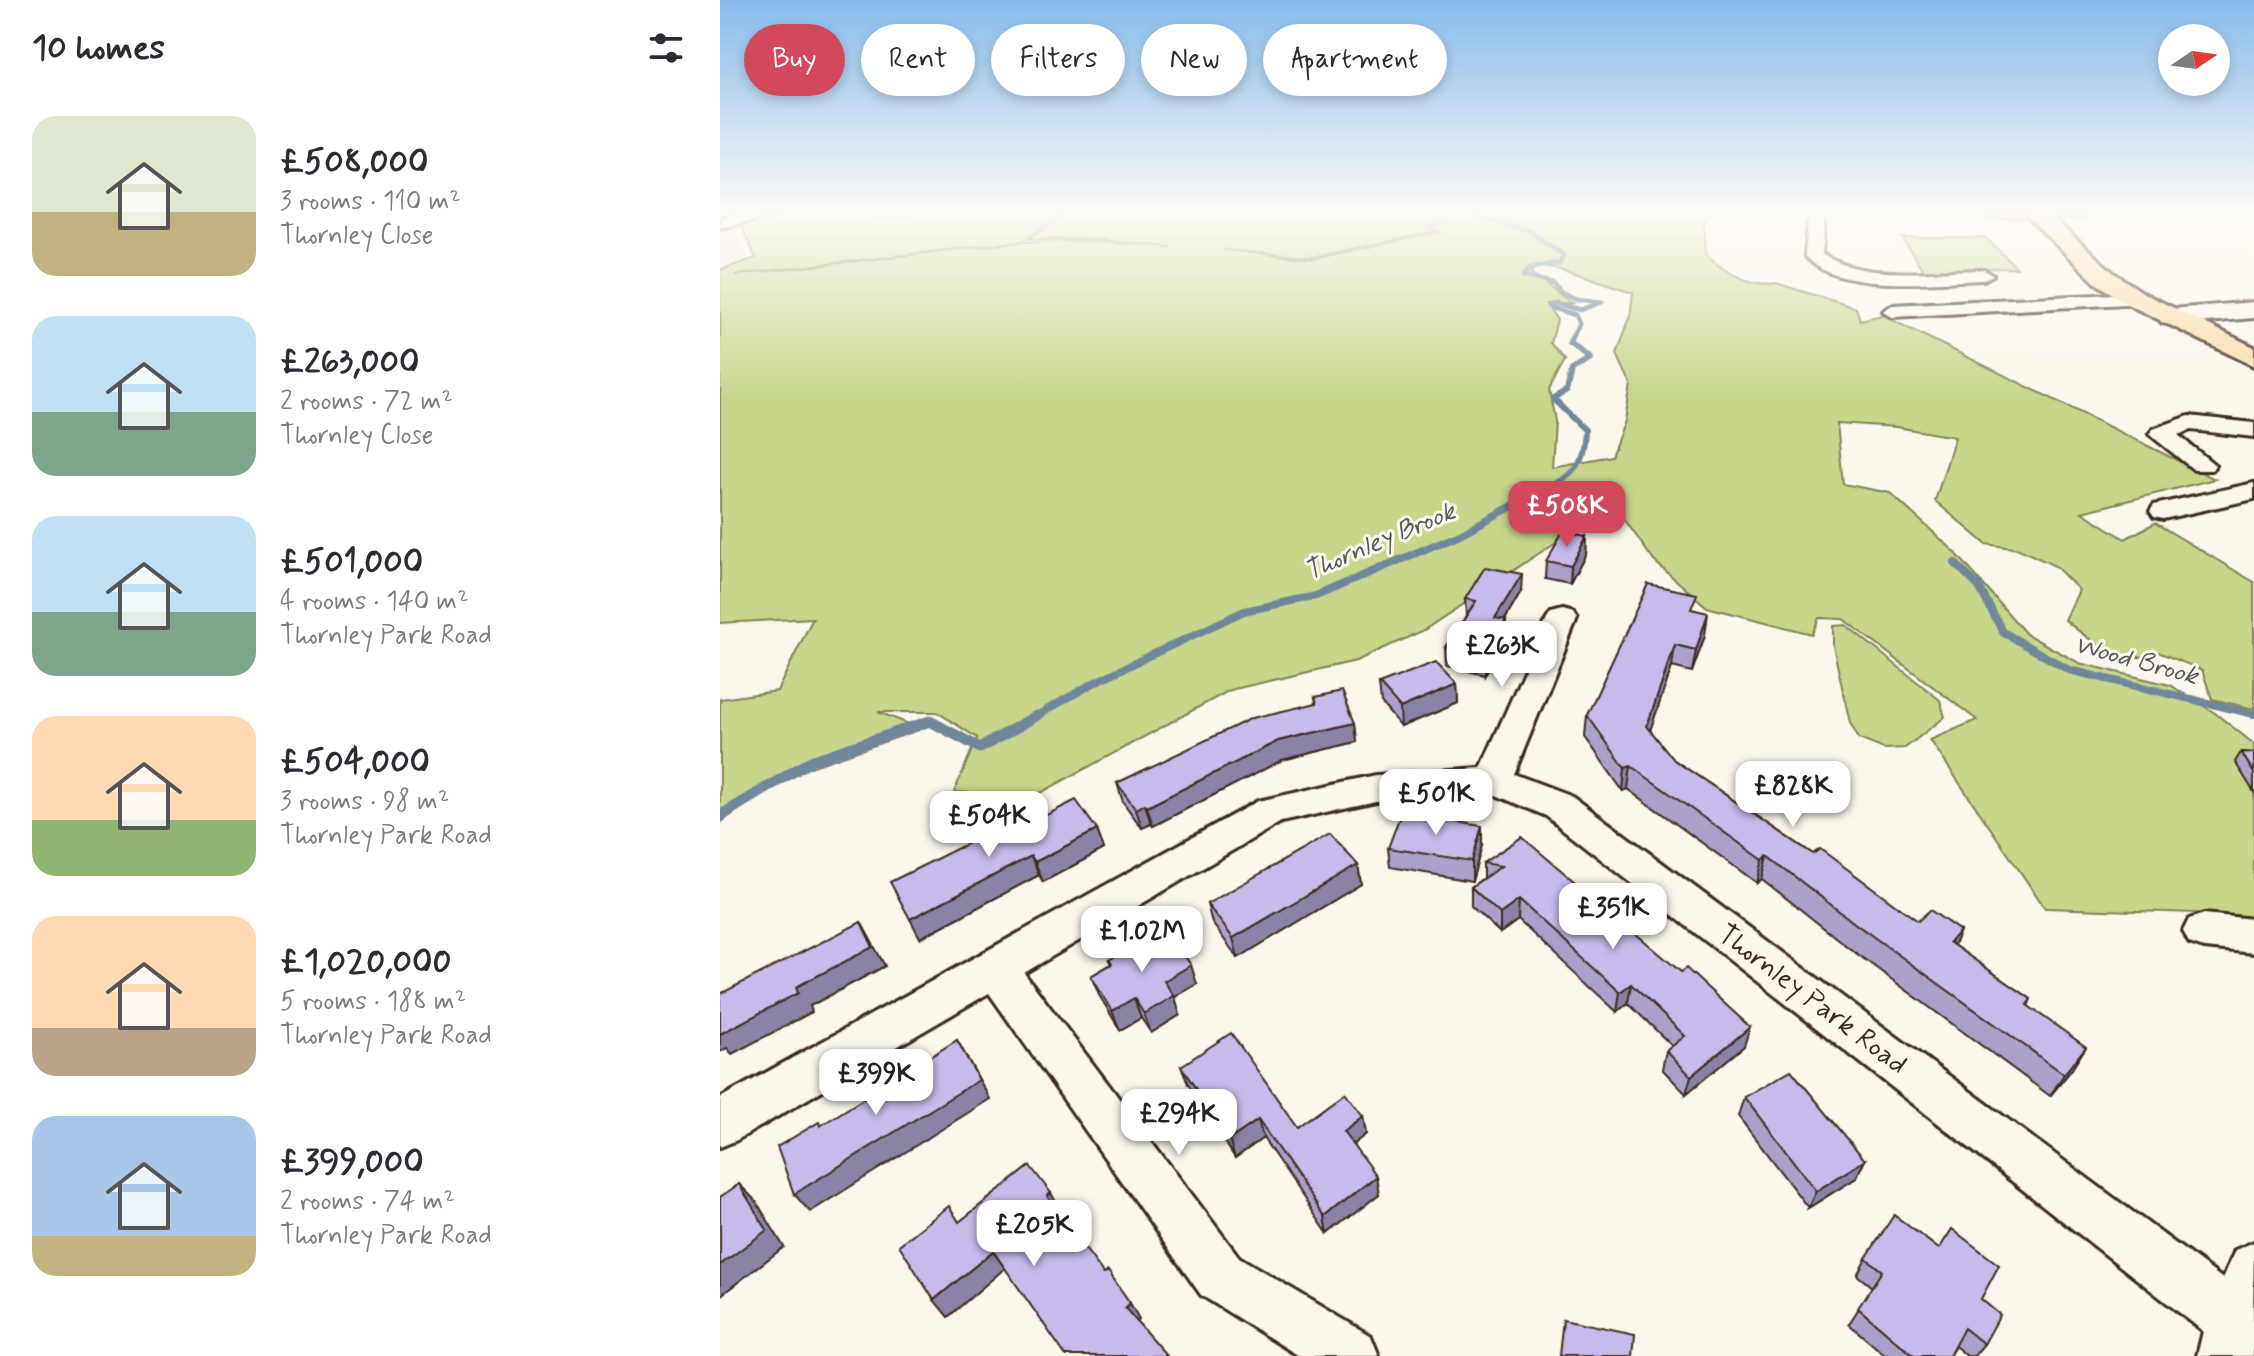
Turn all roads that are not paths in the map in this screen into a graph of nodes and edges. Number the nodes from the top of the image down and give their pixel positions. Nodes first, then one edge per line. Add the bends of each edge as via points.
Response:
1 (1853, 273) edge
2 (2100, 273) edge
3 (1984, 275) dead end
4 (2136, 299) junction
5 (2254, 310) edge
6 (1892, 311) dead end
7 (2171, 317) junction
8 (2254, 358) edge
9 (2254, 430) edge
10 (2203, 465) dead end
11 (2254, 491) edge
12 (2163, 511) dead end
13 (1562, 619) dead end
14 (1494, 780) junction
15 (2204, 931) dead end
16 (2254, 936) edge
17 (996, 969) junction
18 (720, 1124) edge
19 (2254, 1269) edge
20 (2229, 1338) edge
21 (1351, 1356) edge

1 - 3 street
2 - 4 main road
4 - 6 street
4 - 7 main road
5 - 7 street
7 - 8 main road
9 - 10 street via 2189,423 2161,434
11 - 12 street
13 - 14 street
14 - 17 street, Thornley Park Road via 1376,788 1271,811
14 - 20 street, Thornley Park Road via 1559,806
15 - 16 street
17 - 18 street, Thornley Park Road
17 - 21 street via 1220,1276
19 - 20 street

